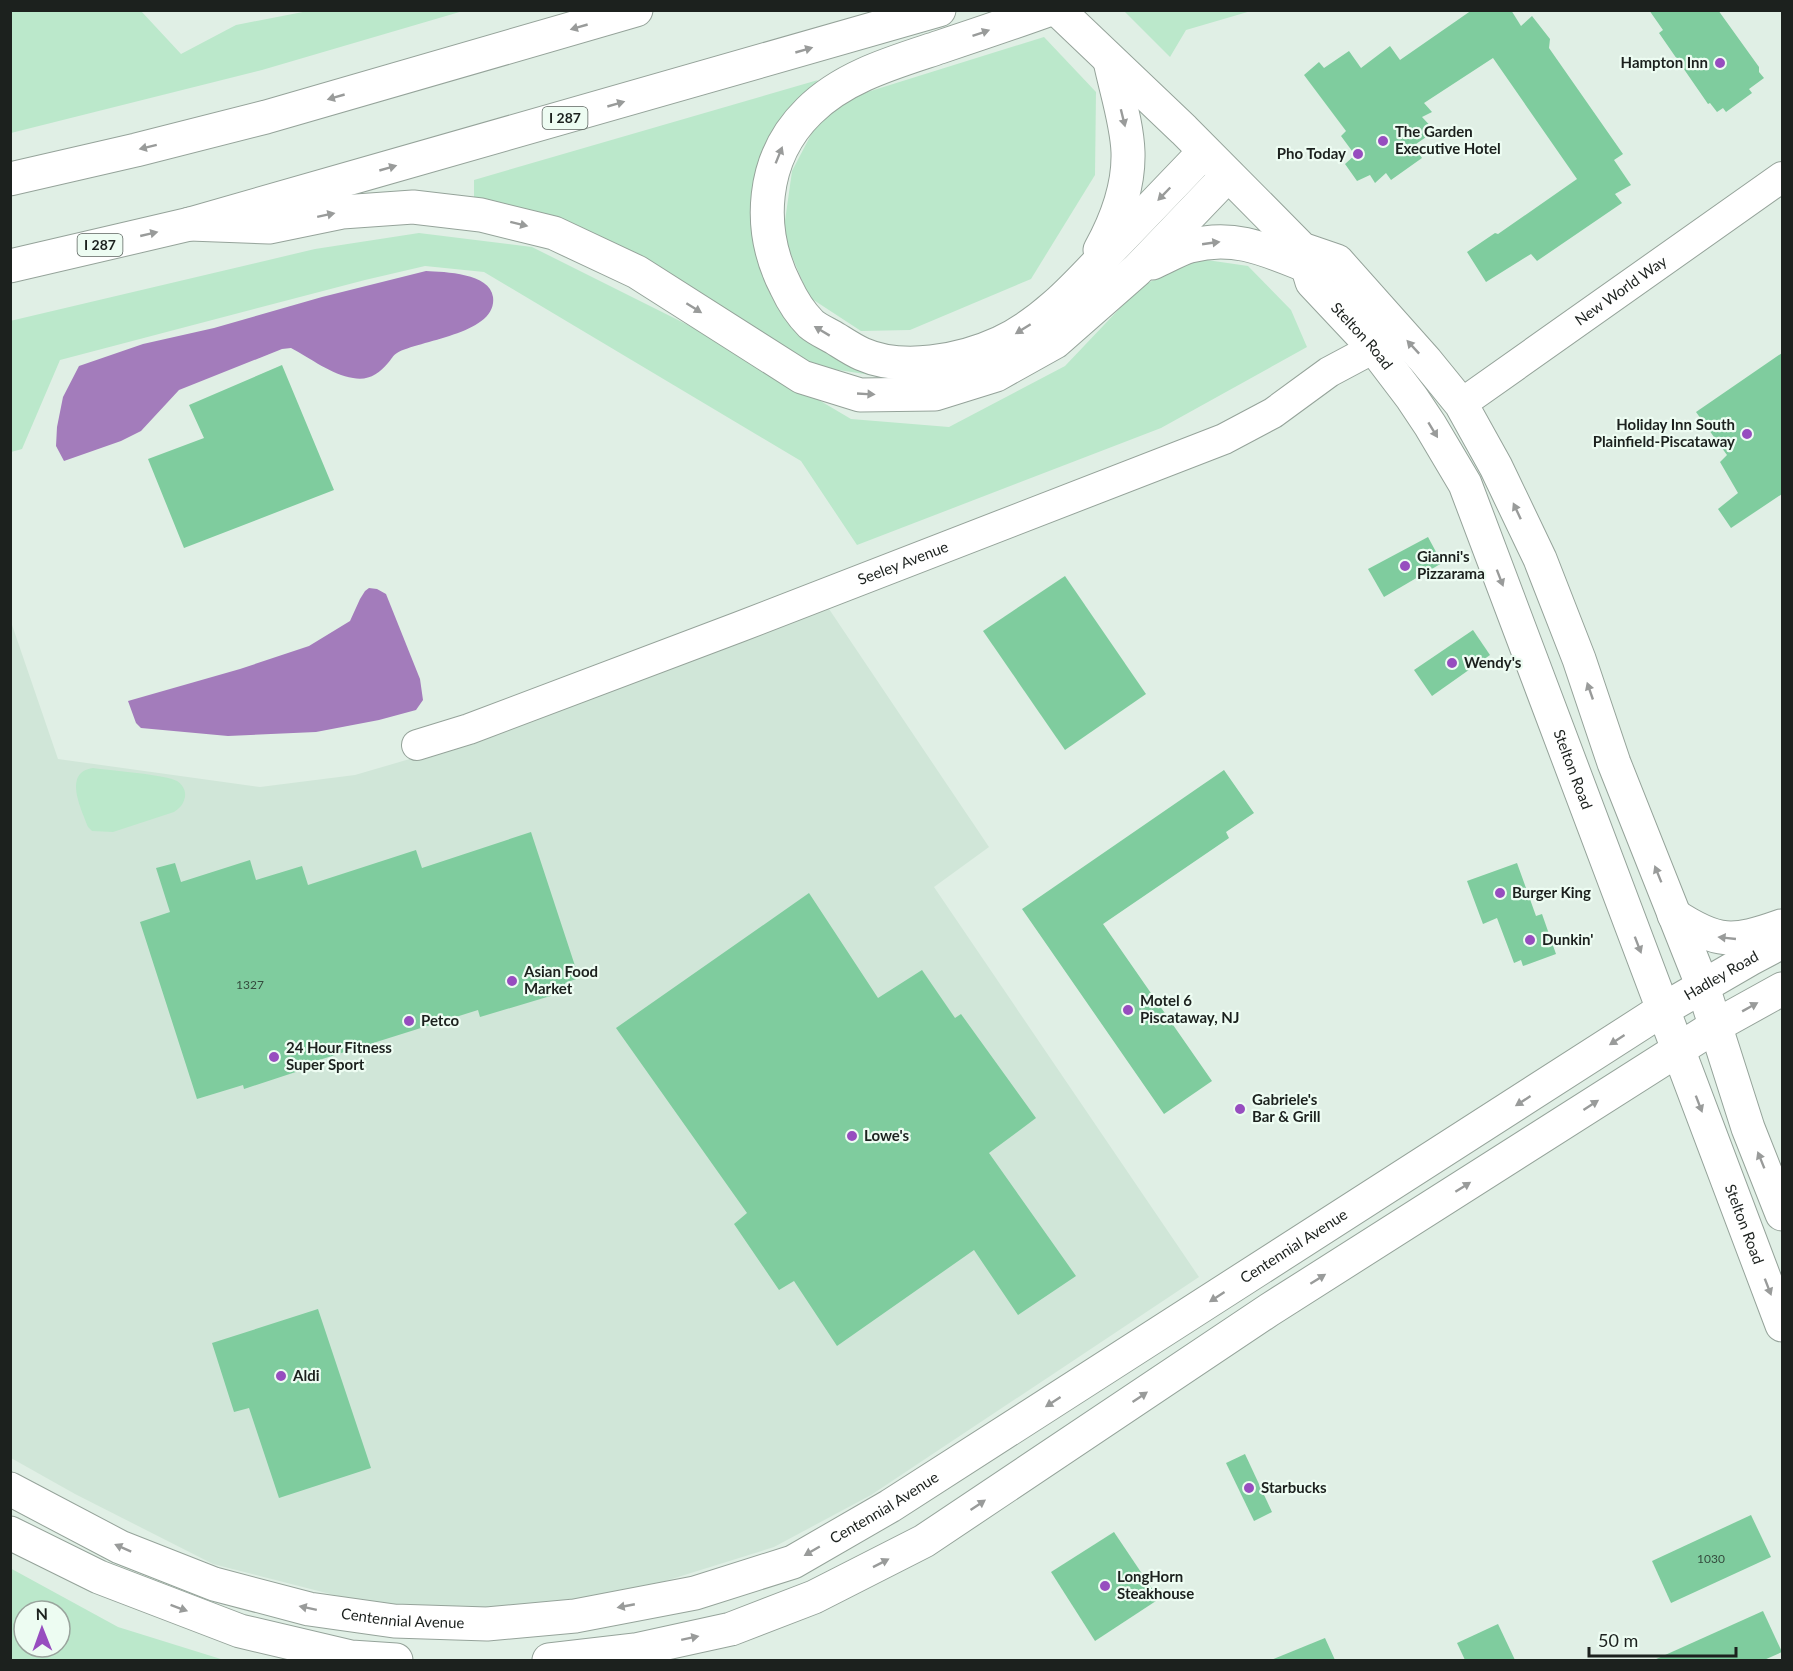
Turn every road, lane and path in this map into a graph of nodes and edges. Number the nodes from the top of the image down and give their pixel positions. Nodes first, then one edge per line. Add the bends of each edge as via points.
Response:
1 (636, 10) edge
2 (939, 10) edge
3 (1048, 10) edge
4 (1058, 10) edge
5 (1104, 55) junction
6 (1204, 152) junction
7 (1228, 175) junction
8 (1782, 177) edge
9 (10, 178) edge
10 (190, 224) junction
11 (1305, 257) junction
12 (10, 266) edge
13 (1137, 270) junction
14 (1087, 275) junction
15 (1374, 348) junction
16 (1461, 404) junction
17 (417, 745) dead end
18 (1674, 915) junction
19 (1782, 925) edge
20 (1782, 942) edge
21 (1703, 987) junction
22 (1782, 988) edge
23 (1662, 1010) junction
24 (1717, 1025) junction
25 (1678, 1050) junction
26 (1782, 1214) edge
27 (1782, 1326) edge
28 (10, 1489) edge
29 (10, 1533) edge
30 (396, 1660) edge
31 (549, 1660) edge

1 -> 9 main road via 276,114
10 -> 2 main road, I 287
14 -> 3 main road via 1052,309 1000,343 956,359 889,361 862,355 811,324 792,300 770,250 766,197 779,152 791,131 826,95 888,65
4 - 5 main road, Stelton Road
5 - 6 main road, Stelton Road
5 -> 14 main road via 1126,131 1127,174 1105,241
6 - 7 main road, Stelton Road
6 -> 14 main road
7 - 11 main road, Stelton Road
7 - 13 main road
8 - 16 street, New World Way
12 -> 10 main road, I 287
10 -> 13 main road via 269,227 342,212 413,207 481,215 554,233 638,272 802,377 860,395 935,394 996,375 1055,342
13 -> 11 main road via 1190,246 1227,241
11 - 15 main road, Stelton Road via 1312,282
16 -> 11 main road, Stelton Road via 1337,261
15 - 17 street, Seeley Avenue via 1329,372 1273,413 1224,439 739,627
15 -> 23 main road, Stelton Road via 1430,425 1465,484
18 -> 16 main road, Stelton Road via 1539,559
19 -> 18 main road, Hadley Road via 1739,939 1715,937
18 - 21 main road, Stelton Road
20 - 21 main road, Hadley Road
21 - 23 main road, Hadley Road
21 - 24 main road, Stelton Road
24 -> 22 main road
23 - 25 main road, Stelton Road
23 -> 28 main road, Centennial Avenue via 890,1506 793,1562 695,1593 575,1616 487,1624 394,1621 309,1609 214,1584 120,1547
24 - 25 main road
26 -> 24 main road, Stelton Road via 1748,1128
25 -> 27 main road, Stelton Road
31 -> 25 main road via 635,1650 731,1629 814,1597 924,1541 1269,1310
29 -> 30 main road via 99,1577 240,1631 351,1657

